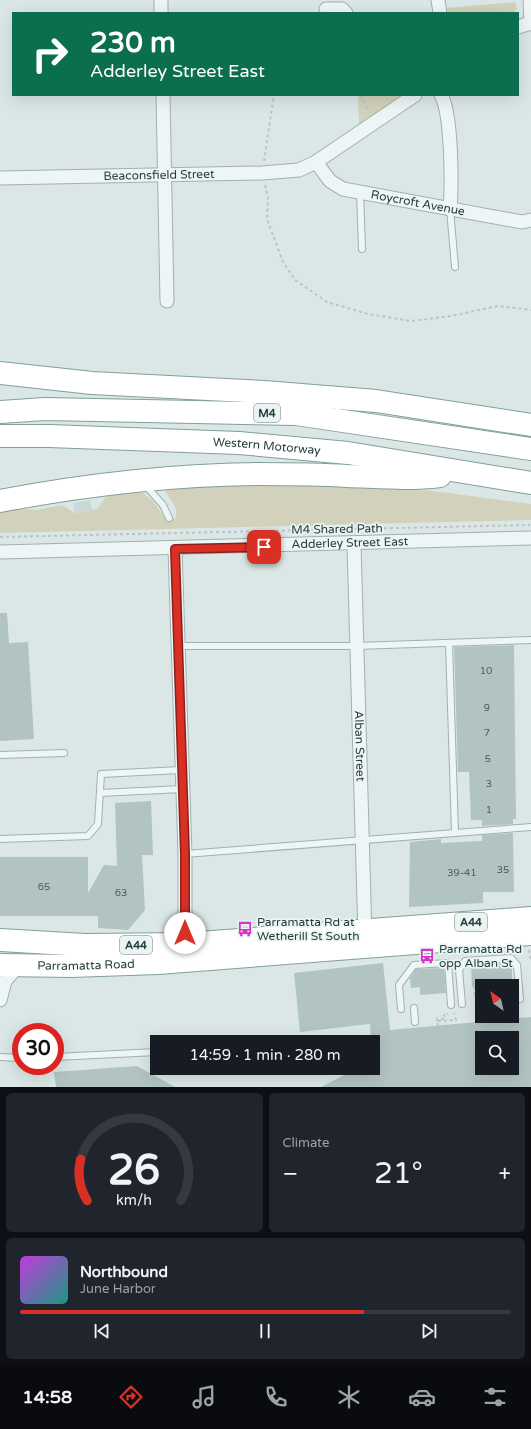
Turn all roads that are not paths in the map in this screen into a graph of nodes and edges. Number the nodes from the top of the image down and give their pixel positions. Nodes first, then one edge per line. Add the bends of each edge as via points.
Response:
1 (161, 0) edge
2 (438, 0) edge
3 (530, 0) edge
4 (326, 7) edge
5 (161, 12) edge
6 (345, 12) edge
7 (440, 12) edge
8 (531, 23) edge
9 (519, 27) edge
10 (163, 96) edge
11 (414, 96) edge
12 (442, 96) edge
13 (316, 162) junction
14 (165, 174) junction
15 (0, 178) edge
16 (360, 192) junction
17 (450, 208) junction
18 (531, 220) edge
19 (362, 249) dead end
20 (455, 267) dead end
21 (167, 301) dead end
22 (0, 373) edge
23 (0, 412) edge
24 (531, 425) edge
25 (0, 436) edge
26 (531, 449) edge
27 (471, 473) junction
28 (140, 481) junction
29 (531, 483) edge
30 (0, 502) edge
31 (169, 518) dead end
32 (531, 538) edge
33 (354, 544) junction
34 (175, 549) junction
35 (0, 552) edge
36 (531, 640) edge
37 (449, 644) junction
38 (178, 646) junction
39 (357, 646) junction
40 (64, 753) dead end
41 (0, 755) edge
42 (181, 770) junction
43 (182, 789) junction
44 (100, 793) junction
45 (531, 827) edge
46 (454, 832) junction
47 (0, 839) edge
48 (362, 839) junction
49 (185, 854) junction
50 (531, 918) edge
51 (366, 939) junction
52 (528, 939) edge
53 (0, 940) edge
54 (185, 944) junction
55 (9, 966) edge
56 (520, 999) dead end
57 (0, 1000) edge
58 (462, 1004) dead end
59 (451, 1005) dead end
60 (414, 1008) dead end
61 (401, 1009) dead end
62 (414, 1022) dead end
63 (150, 1052) edge
64 (0, 1057) edge
65 (64, 1057) edge
66 (12, 1058) edge

1 - 5 street
2 - 7 street
3 - 8 street
4 - 6 street via 342,9
8 - 9 street
10 - 14 street
11 - 13 street, Beaconsfield Street
12 - 17 street via 447,107
13 - 14 street, Beaconsfield Street via 293,171
13 - 16 street, Roycroft Avenue via 334,185
14 - 15 street, Beaconsfield Street
14 - 21 street
16 - 17 street, Roycroft Avenue
16 - 19 lane
17 - 18 street, Roycroft Avenue via 522,222
17 - 20 lane
22 - 24 highway via 92,383 376,401
23 - 26 highway, M4 via 60,409 296,414
25 - 27 highway, Western Motorway via 239,444 348,453
27 - 28 highway via 417,479 256,474
27 - 29 highway, Western Motorway
28 - 30 highway via 34,494
28 - 31 lane via 168,511
32 - 33 street, Adderley Street East
33 - 34 street, Adderley Street East
33 - 39 street, Alban Street
34 - 35 street, Adderley Street East
34 - 38 street
36 - 37 lane
37 - 39 lane
37 - 46 lane
38 - 39 lane
38 - 42 street
39 - 48 street, Alban Street
40 - 41 lane
42 - 43 street
42 - 44 lane via 101,774
43 - 44 lane
43 - 49 street
44 - 47 lane via 98,824 88,836
45 - 46 lane
46 - 48 lane
48 - 49 lane
48 - 51 street, Alban Street
49 - 54 street
50 - 51 highway, Parramatta Road / A44
51 - 52 highway, Parramatta Road / A44
51 - 54 highway, Parramatta Road / A44
51 - 55 highway, Parramatta Road / A44 via 158,963
53 - 54 highway, Parramatta Road / A44 via 85,945
55 - 57 street
56 - 58 lane via 517,965 511,958 472,961 465,962 459,970
59 - 61 lane via 448,963 414,965 399,985
60 - 62 lane
63 - 65 lane
64 - 66 lane

